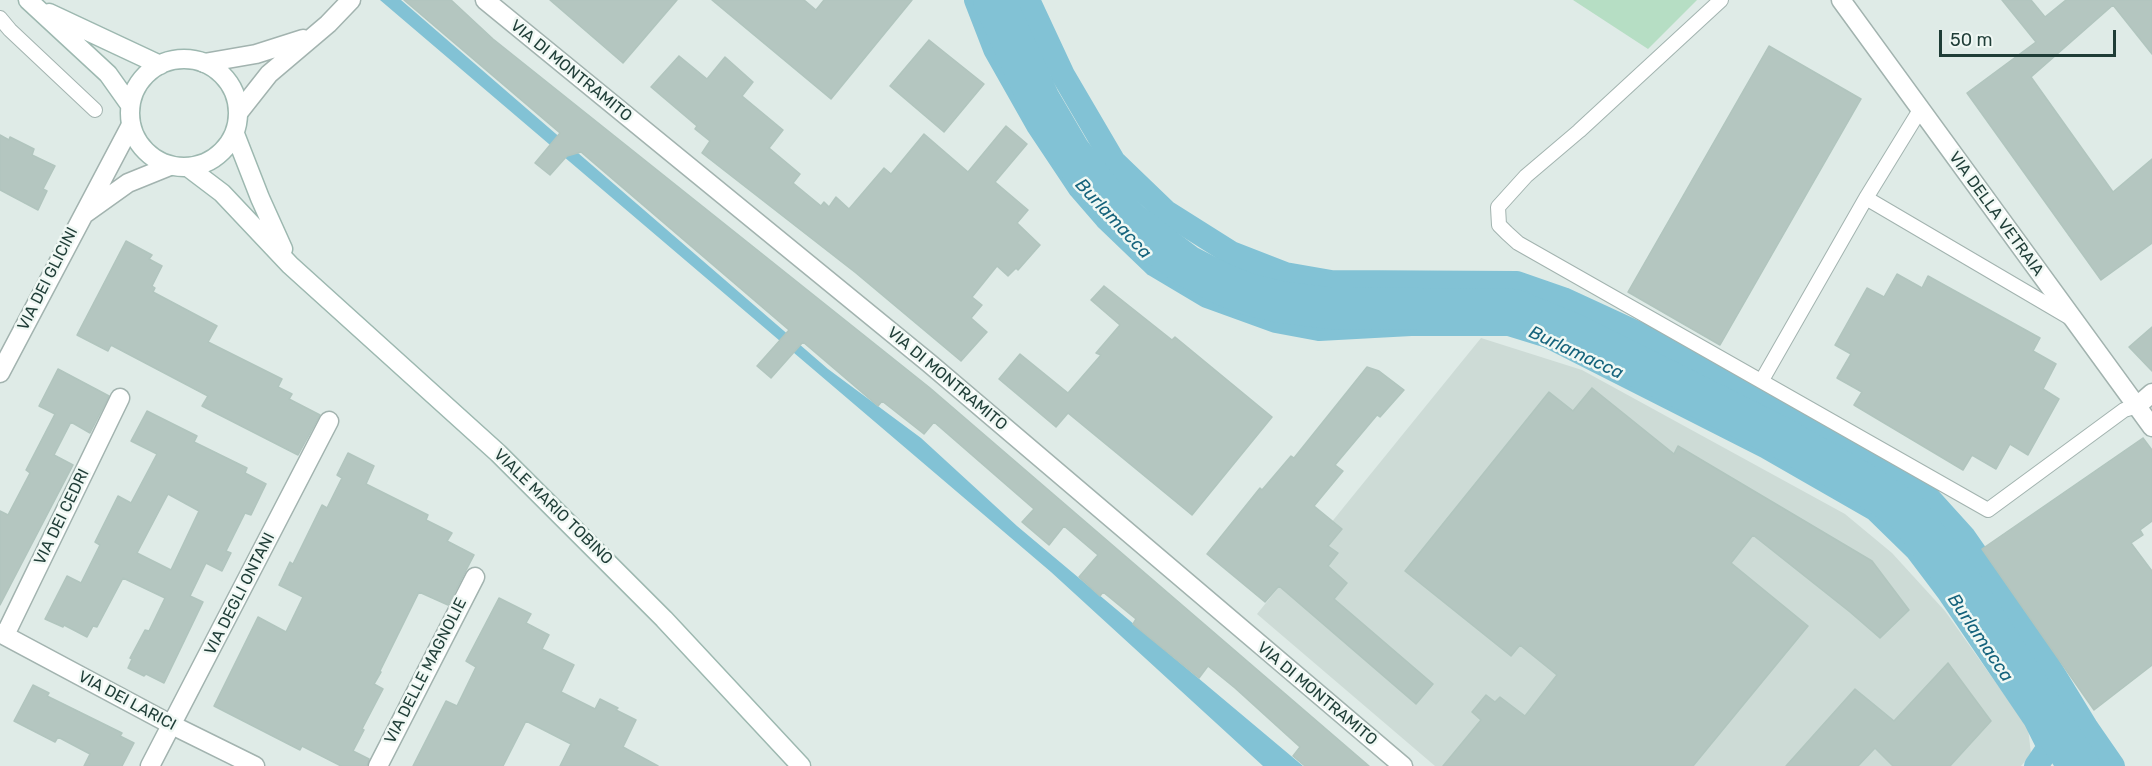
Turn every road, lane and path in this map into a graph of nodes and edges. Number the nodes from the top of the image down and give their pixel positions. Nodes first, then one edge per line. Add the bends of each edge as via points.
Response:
1 (485, 0) edge
2 (1721, 0) edge
3 (1841, 0) edge
4 (31, 3) edge
5 (346, 5) edge
6 (0, 18) edge
7 (311, 37) junction
8 (204, 63) junction
9 (160, 65) junction
10 (130, 105) junction
11 (95, 110) dead end
12 (1920, 110) junction
13 (239, 112) junction
14 (131, 125) junction
15 (235, 134) junction
16 (170, 166) junction
17 (189, 168) junction
18 (1866, 198) junction
19 (80, 218) junction
20 (290, 265) junction
21 (2073, 320) junction
22 (0, 373) edge
23 (1762, 380) junction
24 (2152, 393) edge
25 (120, 398) dead end
26 (2137, 406) junction
27 (328, 421) dead end
28 (2152, 427) edge
29 (475, 577) dead end
30 (2, 634) edge
31 (172, 725) junction
32 (150, 766) edge
33 (255, 766) edge
34 (378, 766) edge
35 (801, 766) edge
36 (1402, 766) edge

1 - 36 street, VIA DI MONTRAMITO via 929,363
2 - 23 lane via 1526,176 1497,207 1497,216 1499,225 1518,243
3 - 12 street, VIA DELLA VETRAIA
4 - 9 street
4 - 10 street via 108,74
5 - 7 street
6 - 11 lane
7 - 8 street via 256,54
7 - 13 street via 268,74
8 - 9 street via 190,59
8 - 13 street via 229,82
9 - 10 street via 139,84
10 - 14 street
12 - 18 lane
12 - 21 street, VIA DELLA VETRAIA
13 - 15 street
14 - 16 street via 145,151
14 - 19 street, VIA DEI GLICINI
15 - 17 street via 214,160
15 - 20 street, VIALE MARIO TOBINO
16 - 17 street
16 - 19 street, VIA DEI GLICINI via 128,183
17 - 20 street, VIALE MARIO TOBINO via 222,193
18 - 21 lane
18 - 23 lane
19 - 22 street, VIA DEI GLICINI
20 - 35 street, VIALE MARIO TOBINO via 498,453 623,577
21 - 26 street, VIA DELLA VETRAIA
23 - 26 lane via 1988,510 2124,410
24 - 26 street
25 - 30 street, VIA DEI CEDRI
26 - 28 street, VIA DELLA VETRAIA
27 - 31 street, VIA DEGLI ONTANI
29 - 34 street, VIA DELLE MAGNOLIE
30 - 31 street, VIA DEI LARICI
31 - 32 street, VIA DEGLI ONTANI
31 - 33 street, VIA DEI LARICI

